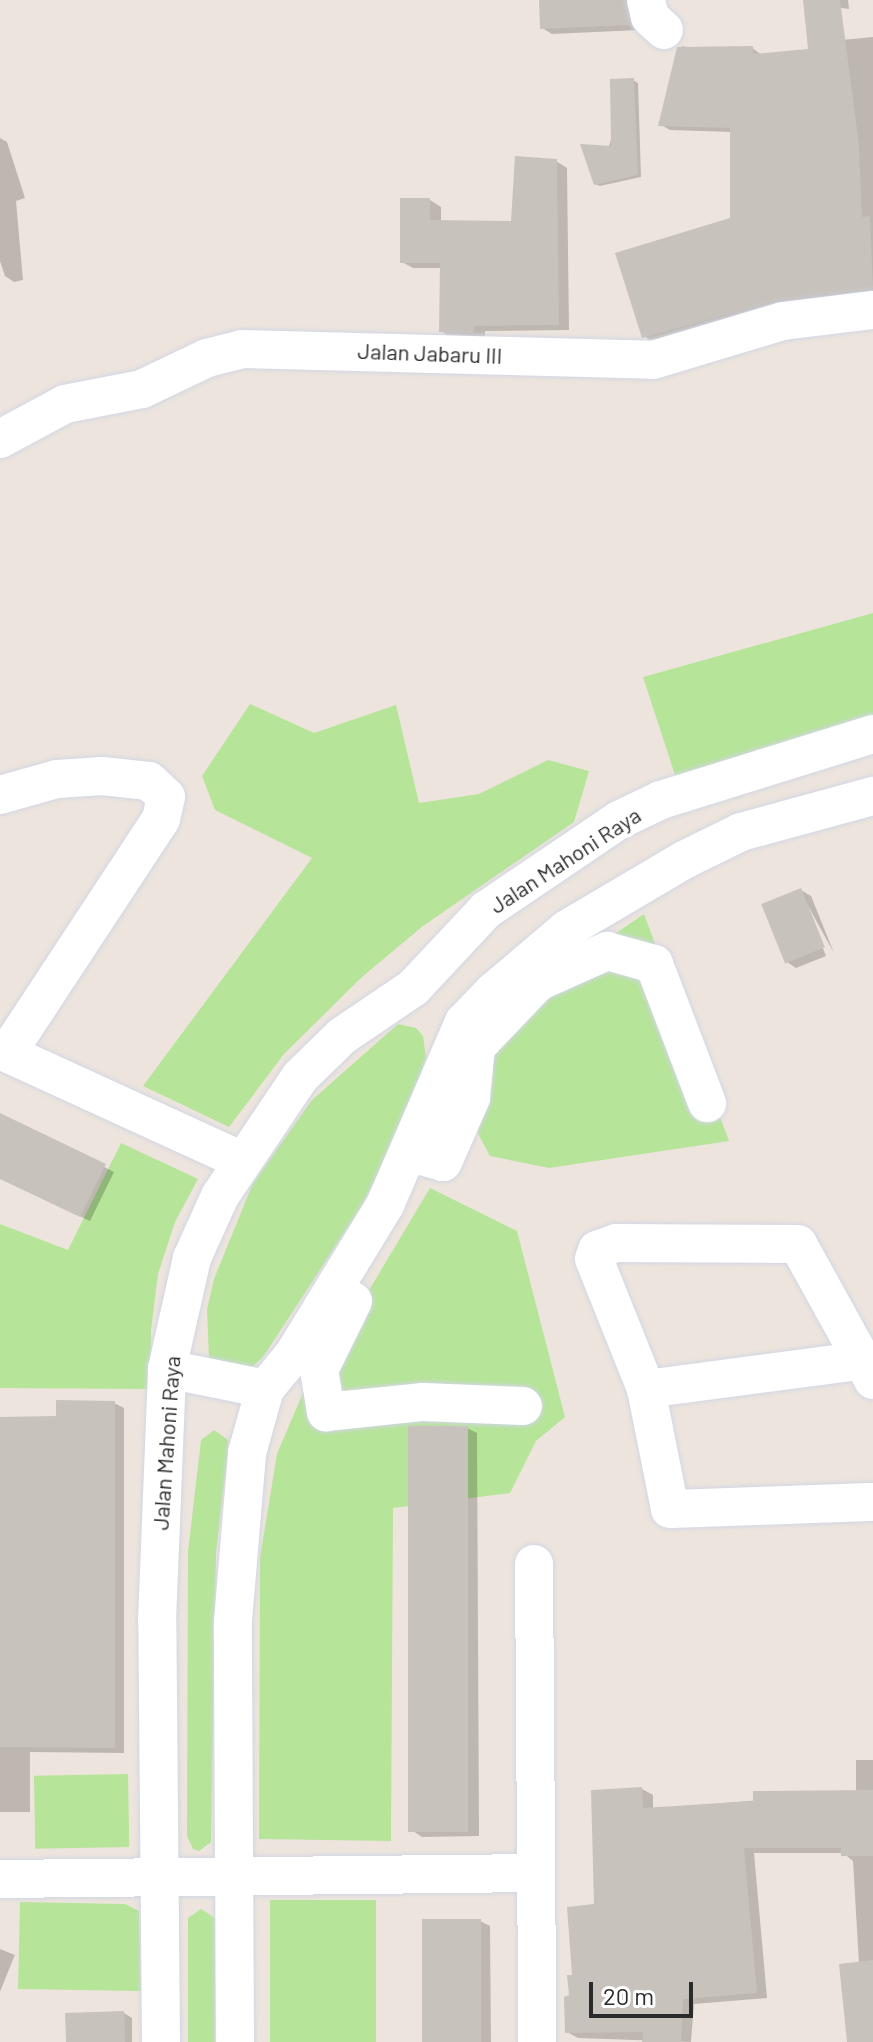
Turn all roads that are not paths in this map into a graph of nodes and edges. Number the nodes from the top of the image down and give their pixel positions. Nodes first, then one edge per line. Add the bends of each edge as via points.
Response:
1 (873, 310) edge
2 (2, 427) edge
3 (873, 734) edge
4 (0, 795) edge
5 (873, 796) edge
6 (413, 988) junction
7 (464, 1022) junction
8 (4, 1051) edge
9 (707, 1103) dead end
10 (427, 1157) junction
11 (242, 1161) junction
12 (167, 1369) junction
13 (866, 1371) edge
14 (265, 1389) junction
15 (646, 1389) junction
16 (523, 1406) dead end
17 (873, 1502) edge
18 (534, 1564) dead end
19 (536, 1873) junction
20 (159, 1877) junction
21 (233, 1877) junction
22 (0, 1879) edge
23 (161, 2042) edge
24 (235, 2042) edge
25 (537, 2042) edge

1 - 2 street, Jalan Jabaru III via 783,321 653,360 242,349 207,358 142,389 65,404
3 - 6 street, Jalan Mahoni Raya via 718,778 619,820 486,910
4 - 8 street via 57,779 102,776 149,781 166,797 161,819
5 - 7 street via 741,832 686,859 567,929
6 - 7 street
6 - 11 street, Jalan Mahoni Raya via 342,1036 300,1077
7 - 10 street
8 - 11 street
9 - 10 street via 654,964 607,951 538,982 476,1047 471,1098
10 - 14 street
10 - 16 street via 319,1370 326,1412 423,1402
11 - 12 street, Jalan Mahoni Raya via 192,1258
12 - 14 street
12 - 20 street, Jalan Mahoni Raya via 157,1621
13 - 15 street
13 - 15 street via 798,1244 604,1245 594,1259
14 - 21 street via 247,1453 233,1621
15 - 17 street via 670,1509
18 - 19 street
19 - 21 street
19 - 25 street
20 - 21 street
20 - 22 street
20 - 23 street, Jalan Mahoni Raya
21 - 24 street

